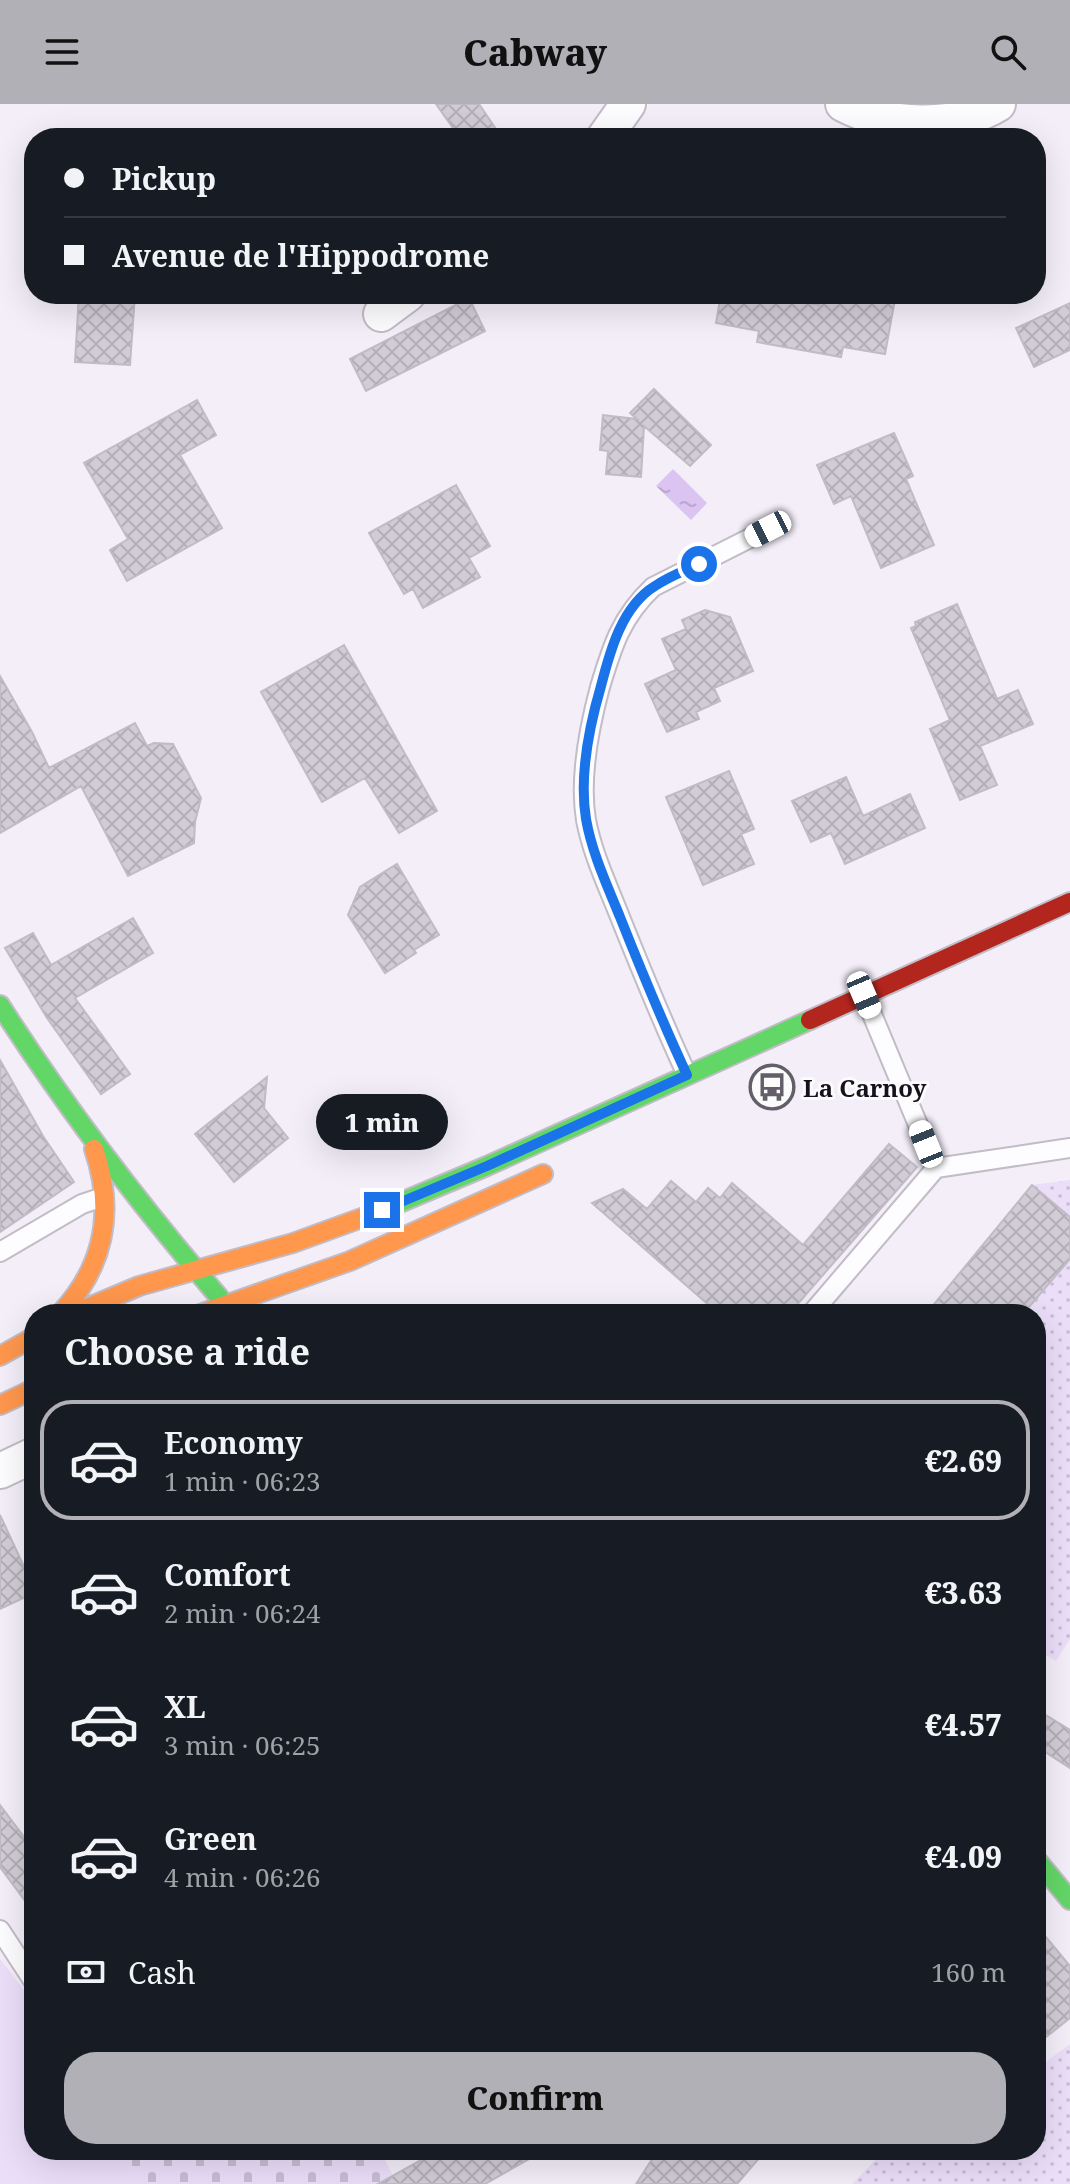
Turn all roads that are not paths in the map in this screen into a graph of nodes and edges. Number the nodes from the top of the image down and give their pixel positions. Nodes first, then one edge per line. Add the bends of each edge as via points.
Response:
1 (628, 104) edge
2 (843, 104) edge
3 (998, 104) edge
4 (611, 128) edge
5 (768, 529) dead end
6 (1070, 902) edge
7 (864, 995) junction
8 (0, 1005) edge
9 (687, 1075) junction
10 (86, 1132) junction
11 (1070, 1148) edge
12 (558, 1167) dead end
13 (936, 1168) junction
14 (105, 1197) junction
15 (0, 1252) edge
16 (194, 1269) junction
17 (69, 1304) edge
18 (97, 1304) edge
19 (216, 1304) edge
20 (241, 1304) edge
21 (820, 1304) edge
22 (24, 1342) edge
23 (0, 1356) edge
24 (24, 1394) edge
25 (0, 1405) edge
26 (24, 1460) edge
27 (0, 1471) edge
28 (1046, 1871) edge
29 (1070, 1900) edge
30 (0, 1930) edge
31 (24, 1967) edge

1 - 4 street
2 - 3 street via 888,120 916,122 972,116
5 - 9 lane via 653,587 638,601 615,639 589,738 585,805 594,849
6 - 7 main road
7 - 9 main road
7 - 13 lane
8 - 10 main road
9 - 16 main road via 356,1221
10 - 14 main road
10 - 16 main road
11 - 13 lane
12 - 20 main road
13 - 21 lane
14 - 15 lane via 82,1204
14 - 17 main road via 98,1253
16 - 18 main road
16 - 19 main road
22 - 23 main road
24 - 25 main road
26 - 27 street
28 - 29 main road
30 - 31 lane

